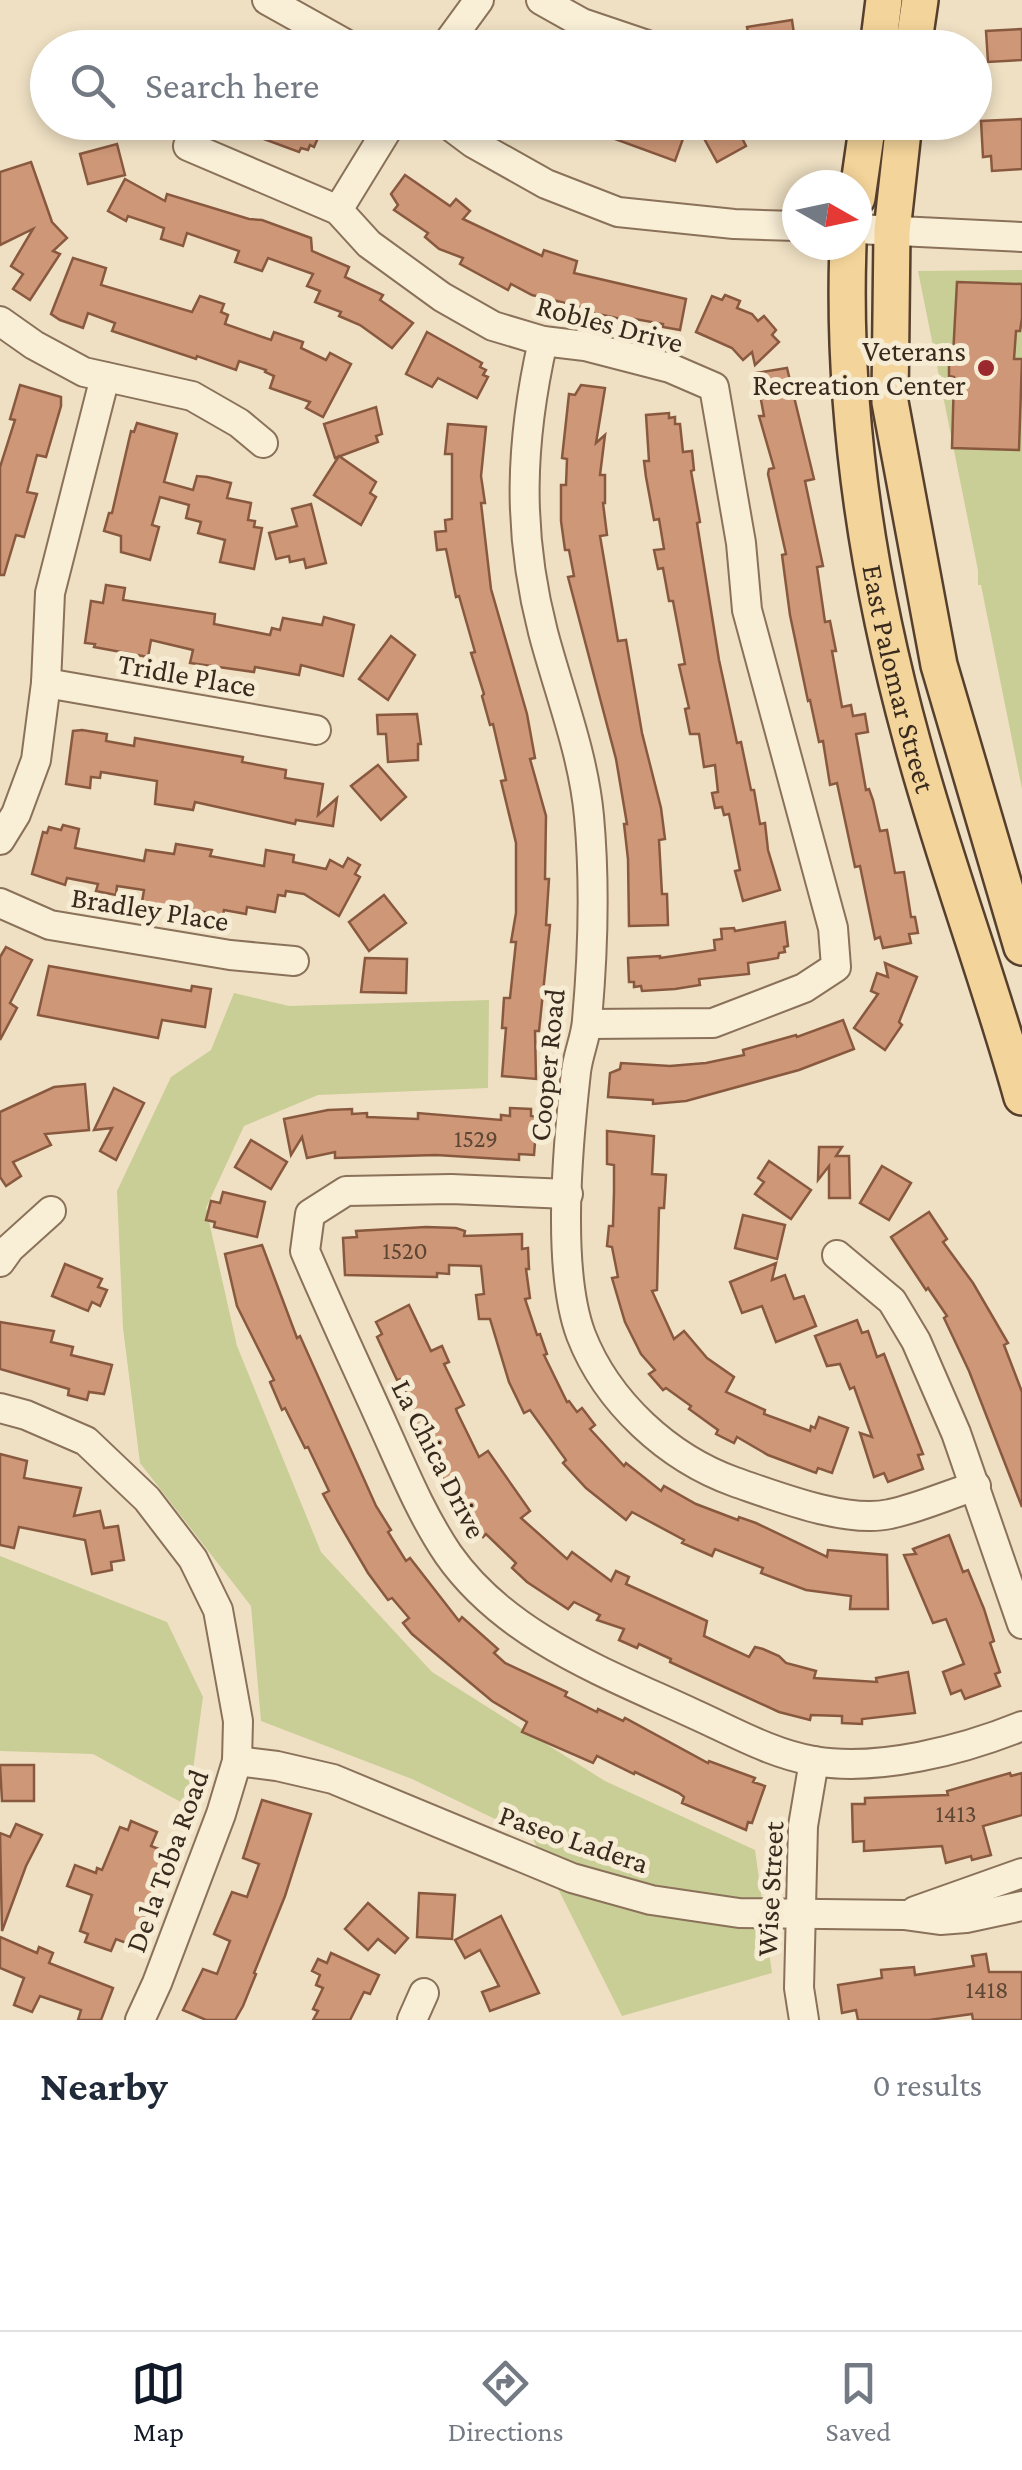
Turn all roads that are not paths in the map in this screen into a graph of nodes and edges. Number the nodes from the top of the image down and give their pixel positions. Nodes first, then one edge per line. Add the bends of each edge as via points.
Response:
1 (267, 0) edge
2 (479, 0) edge
3 (541, 0) edge
4 (884, 0) edge
5 (920, 0) edge
6 (321, 30) edge
7 (457, 30) edge
8 (603, 30) edge
9 (880, 30) edge
10 (916, 30) edge
11 (381, 140) edge
12 (468, 140) edge
13 (865, 140) edge
14 (899, 140) edge
15 (188, 146) dead end
16 (861, 170) edge
17 (338, 210) junction
18 (782, 226) edge
19 (874, 230) edge
20 (1022, 237) edge
21 (847, 260) edge
22 (0, 321) edge
23 (542, 341) junction
24 (105, 378) junction
25 (263, 443) dead end
26 (46, 683) junction
27 (316, 730) dead end
28 (0, 840) edge
29 (0, 903) edge
30 (1022, 947) edge
31 (294, 961) dead end
32 (587, 1024) junction
33 (1022, 1097) edge
34 (568, 1194) junction
35 (52, 1211) dead end
36 (837, 1256) dead end
37 (0, 1262) edge
38 (0, 1408) edge
39 (976, 1486) junction
40 (1022, 1624) edge
41 (1022, 1726) edge
42 (237, 1761) junction
43 (814, 1761) junction
44 (1022, 1873) edge
45 (1022, 1906) edge
46 (801, 1915) junction
47 (904, 1915) junction
48 (424, 1993) dead end
49 (140, 2020) edge
50 (412, 2020) edge
51 (804, 2020) edge

1 - 6 street
2 - 7 street
3 - 8 street
4 - 9 main road
5 - 10 main road
11 - 17 street
12 - 18 street via 546,184 618,212
13 - 16 main road
14 - 19 main road, East Palomar Street
15 - 17 street, Robles Drive
17 - 23 street, Robles Drive via 370,244 442,297 493,326
19 - 20 street
19 - 30 main road, East Palomar Street via 890,402 939,665
21 - 33 main road, East Palomar Street via 855,442 879,605 912,742
22 - 24 street
23 - 32 street, Cooper Road via 526,427 522,501 534,594 582,765 589,814
23 - 32 street, Robles Drive via 653,363 714,387 747,610 833,928 836,968 804,988 713,1023
24 - 25 street via 192,396
24 - 26 street via 50,592
26 - 27 street, Tridle Place
26 - 28 street via 36,760
29 - 31 street, Bradley Place via 50,925
32 - 34 street, Cooper Road via 576,1068
34 - 39 street, Cooper Road via 569,1285 580,1332 614,1391 662,1442 721,1476 843,1513 886,1515
34 - 43 street, La Chica Drive via 346,1191 310,1214 305,1251 415,1497 450,1556 484,1594 528,1632 573,1658 758,1743
35 - 37 street
36 - 39 street via 907,1323
38 - 42 street, De la Toba Road via 86,1441 148,1498 194,1558 218,1610 238,1721
39 - 40 street
41 - 43 street, La Chica Drive via 978,1744 876,1762
42 - 46 street, Paseo Ladera via 332,1779 556,1872 651,1900
42 - 49 street, De la Toba Road
43 - 46 street, Wise Street via 803,1826
44 - 47 street, Paseo Ladera
45 - 47 street, Paseo Ladera via 966,1918
46 - 47 street, Paseo Ladera
46 - 51 street, Wise Street via 798,1988
48 - 50 street

